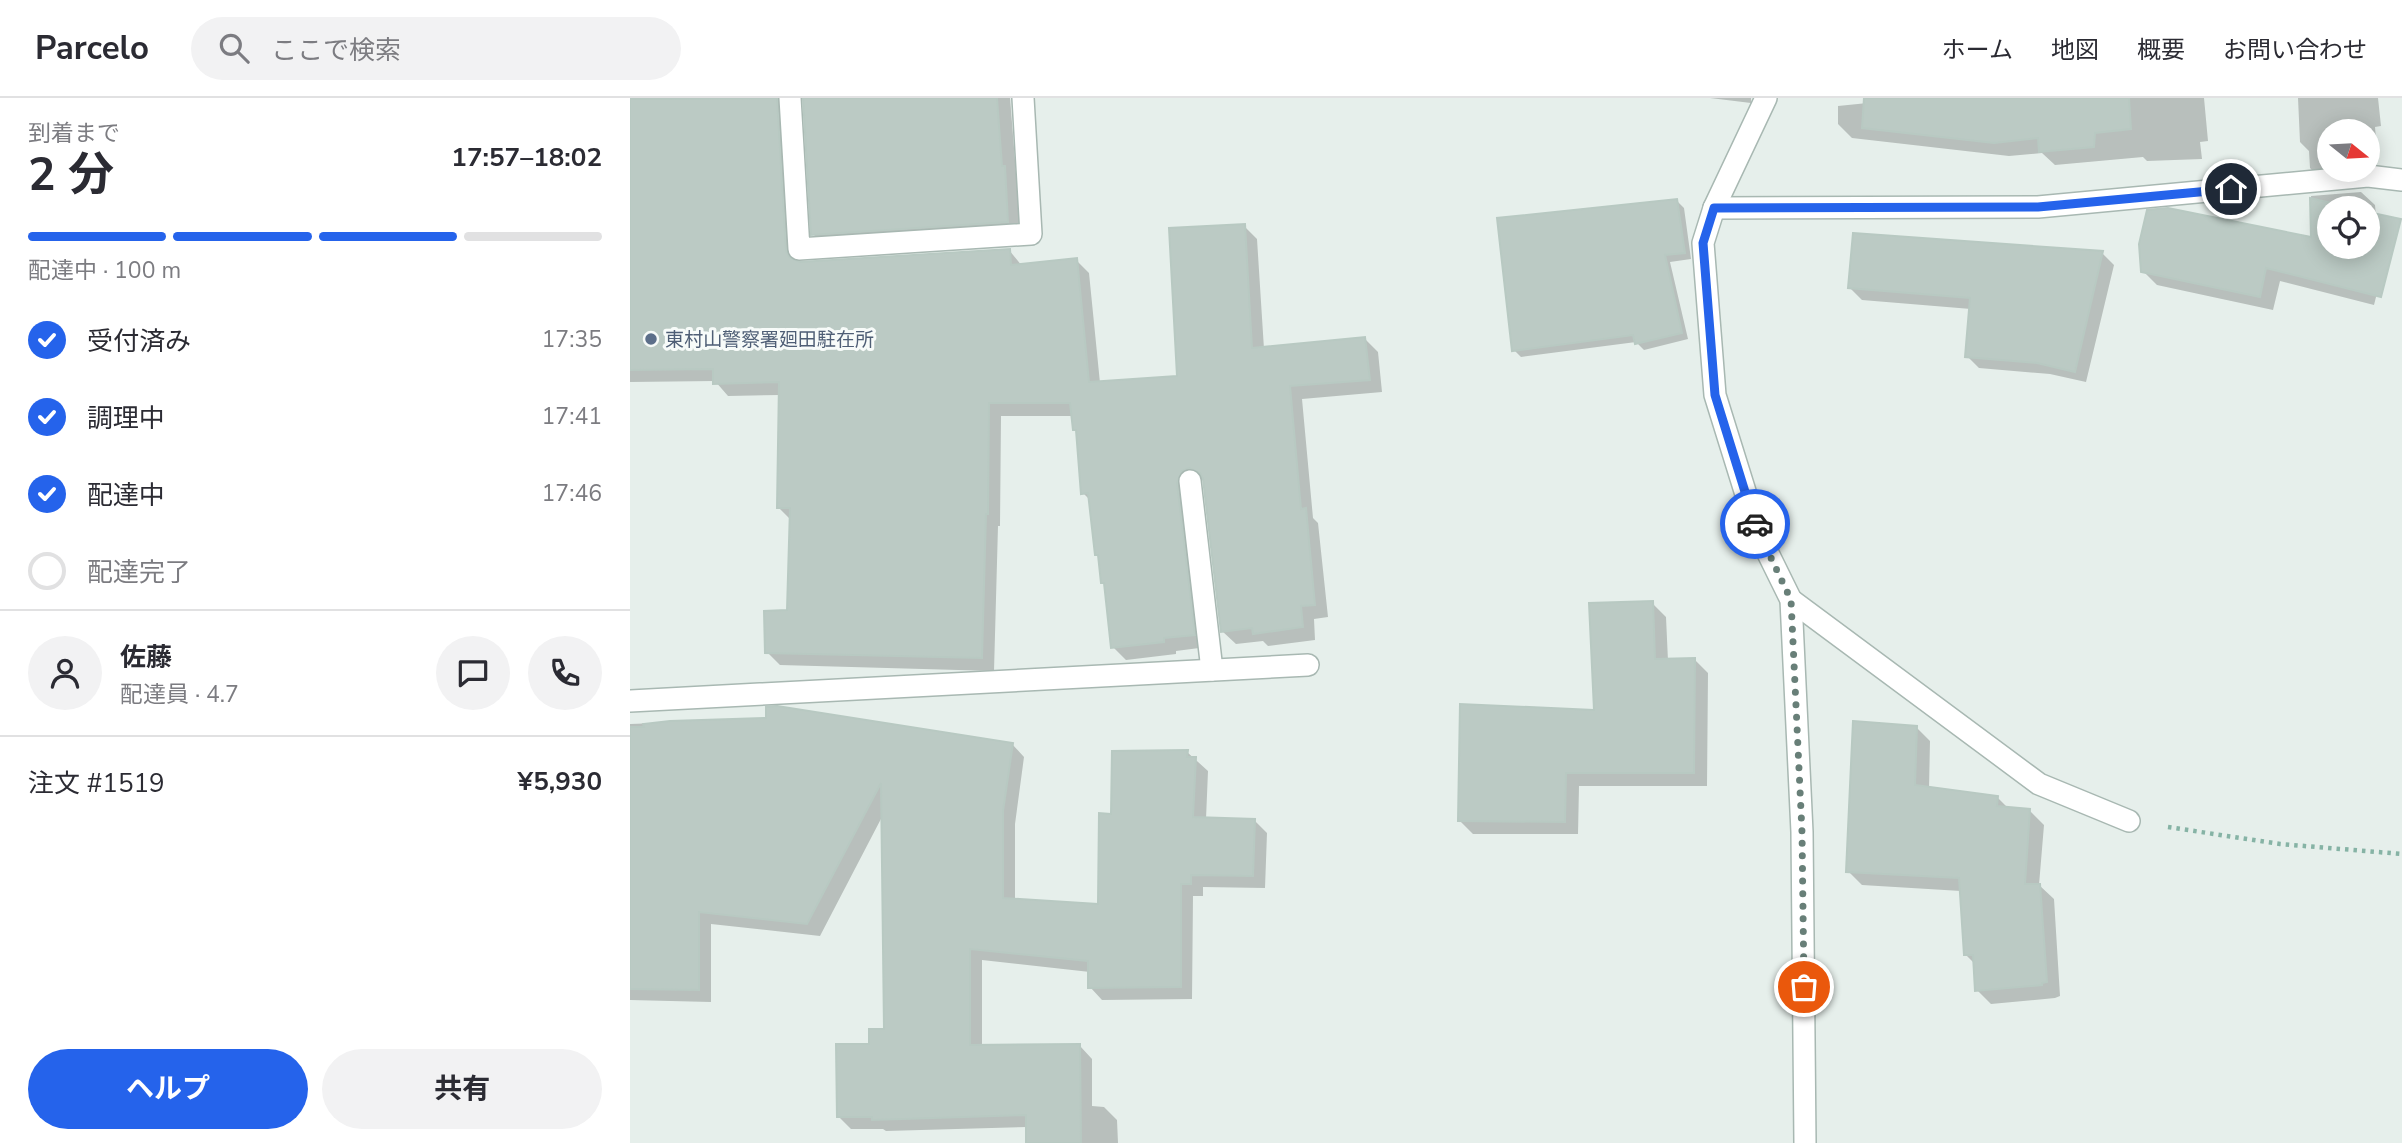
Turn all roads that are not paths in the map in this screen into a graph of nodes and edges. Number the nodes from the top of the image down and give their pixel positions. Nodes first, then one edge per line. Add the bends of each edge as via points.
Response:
1 (790, 98) edge
2 (1023, 98) edge
3 (1766, 98) edge
4 (2402, 180) edge
5 (1714, 208) junction
6 (1190, 481) dead end
7 (1791, 600) junction
8 (1308, 665) dead end
9 (1212, 670) junction
10 (630, 701) edge
11 (2130, 821) road end
12 (1805, 1143) edge

1 - 2 street via 799,249 1031,234
3 - 5 street
4 - 5 street via 2368,176 2038,207
5 - 7 street via 1703,243 1715,395 1758,533
6 - 9 street
7 - 11 street via 2039,783
7 - 12 street via 1802,832
8 - 9 street
9 - 10 street

